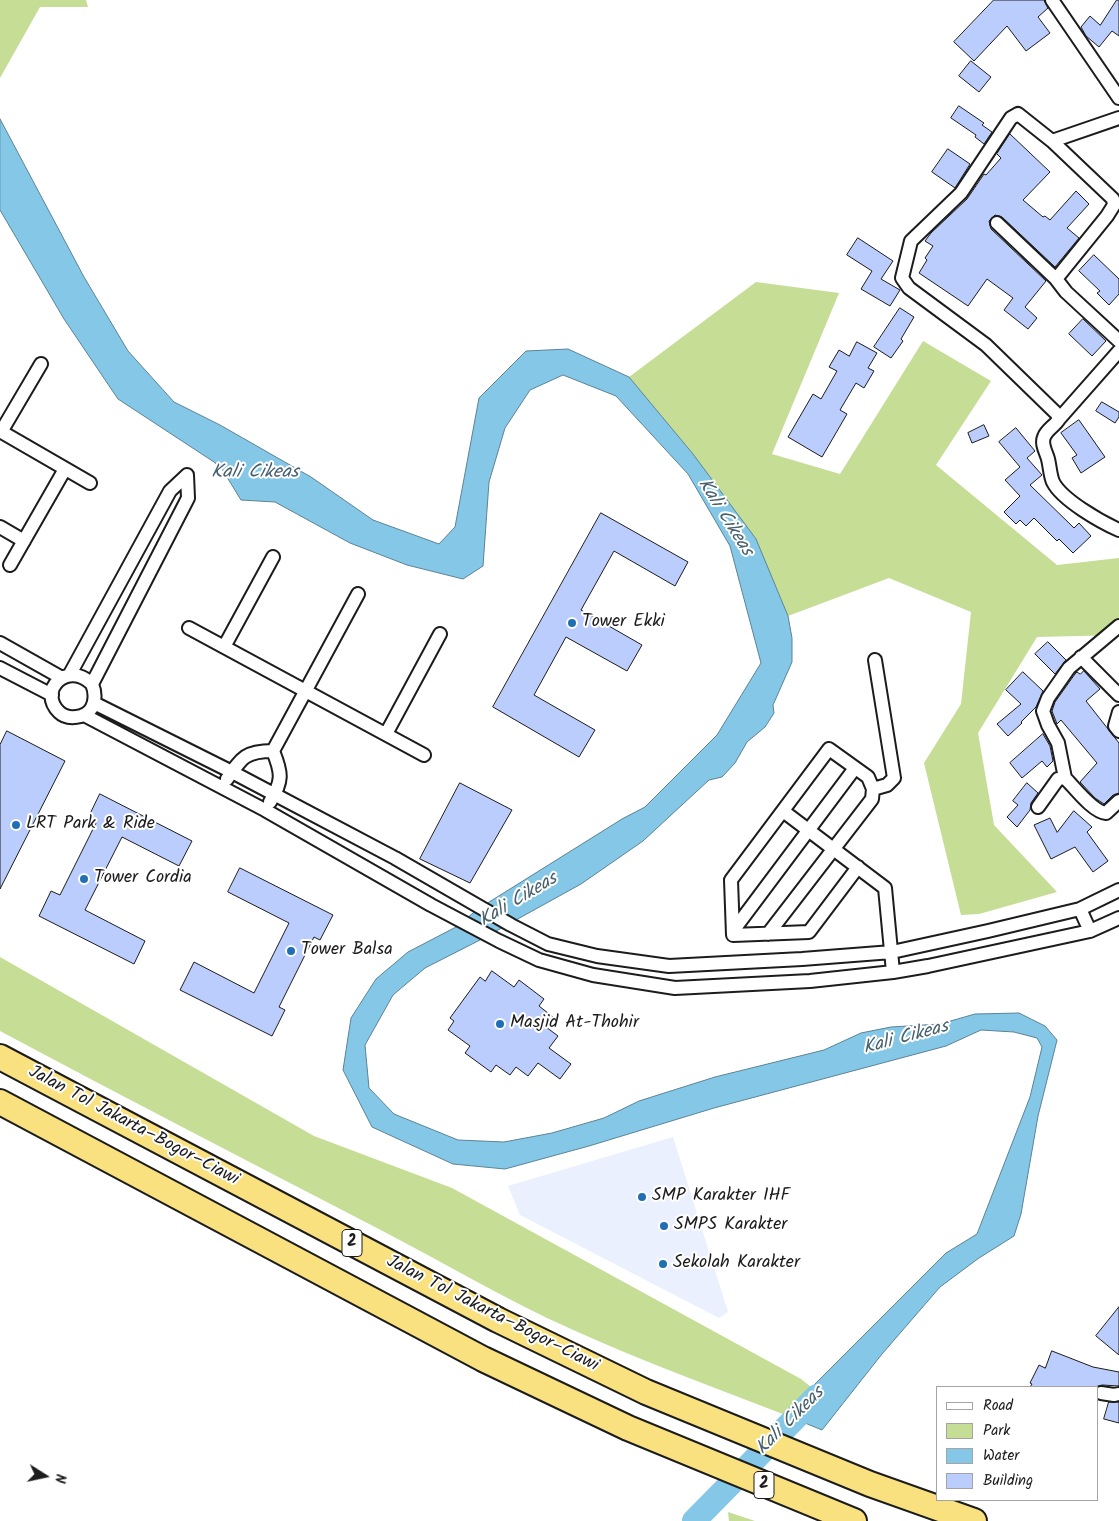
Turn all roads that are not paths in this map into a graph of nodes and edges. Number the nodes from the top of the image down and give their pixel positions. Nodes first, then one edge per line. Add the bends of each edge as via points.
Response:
1 (1052, 0) edge
2 (1119, 98) edge
3 (1119, 118) edge
4 (1052, 141) junction
5 (997, 223) dead end
6 (1056, 279) junction
7 (1119, 342) edge
8 (1119, 351) edge
9 (41, 364) dead end
10 (1059, 419) junction
11 (1, 432) edge
12 (65, 469) junction
13 (90, 483) dead end
14 (0, 527) edge
15 (1119, 530) edge
16 (24, 541) junction
17 (273, 558) dead end
18 (10, 565) dead end
19 (358, 594) dead end
20 (1119, 626) edge
21 (189, 628) dead end
22 (440, 634) dead end
23 (0, 643) edge
24 (224, 647) junction
25 (1081, 657) junction
26 (875, 660) dead end
27 (0, 668) edge
28 (66, 676) junction
29 (92, 684) junction
30 (306, 691) junction
31 (52, 695) junction
32 (1119, 695) edge
33 (94, 704) junction
34 (1119, 712) edge
35 (84, 715) junction
36 (1119, 731) edge
37 (386, 734) junction
38 (273, 751) junction
39 (424, 755) dead end
40 (855, 768) junction
41 (232, 772) junction
42 (1066, 778) junction
43 (222, 788) junction
44 (873, 789) junction
45 (274, 795) junction
46 (1119, 801) edge
47 (1038, 807) dead end
48 (265, 810) junction
49 (783, 811) junction
50 (808, 830) junction
51 (833, 849) junction
52 (858, 868) junction
53 (1119, 890) edge
54 (1080, 909) junction
55 (1119, 918) edge
56 (733, 931) junction
57 (1090, 931) junction
58 (768, 934) junction
59 (892, 952) junction
60 (802, 959) junction
61 (893, 972) junction
62 (810, 981) junction
63 (0, 1057) edge
64 (0, 1102) edge
65 (1102, 1392) dead end
66 (1119, 1394) edge
67 (847, 1518) edge
68 (974, 1521) edge

1 - 2 street
3 - 4 street
4 - 6 street via 1113,199 1114,205
4 - 10 street via 1018,114 1011,118 961,193 911,241 902,278 909,288 986,345
5 - 6 street
6 - 7 street
8 - 10 street
9 - 11 street
10 - 15 street via 1043,438 1053,483 1070,500
11 - 12 street
12 - 13 street
12 - 16 street
14 - 16 street
16 - 18 street
17 - 24 street
19 - 30 street
20 - 25 street
21 - 24 street
22 - 37 street
23 - 28 street
24 - 30 street
25 - 32 street
25 - 42 street via 1052,691 1043,711 1058,743
26 - 44 street via 894,778 887,785
27 - 31 street
28 - 29 street via 78,675
28 - 29 street via 170,491 187,475 188,498
28 - 31 street via 54,685
29 - 33 street
30 - 37 street
30 - 38 street
31 - 35 street via 54,707 62,715 73,718
33 - 35 street
33 - 41 street
34 - 36 street via 1115,726
35 - 43 street
37 - 39 street
38 - 41 street via 255,751 244,757
38 - 45 street via 280,770 279,786
40 - 44 street via 868,777
40 - 49 street via 829,749
40 - 50 street
41 - 43 street
41 - 45 street
42 - 46 street via 1102,813
42 - 47 street via 1058,779
43 - 48 street
44 - 51 street via 872,799
45 - 48 street
45 - 60 street via 548,944 597,956 669,966
48 - 62 street via 431,905 540,960 593,975 675,988
49 - 50 street
49 - 56 street via 731,880
50 - 51 street
50 - 56 street
51 - 52 street
51 - 58 street
52 - 58 street via 809,932
52 - 59 street via 885,888
53 - 54 street
54 - 57 street
54 - 59 street
55 - 57 street
56 - 58 street via 733,935
57 - 61 street
59 - 60 street
59 - 61 street
60 - 62 street
61 - 62 street
63 - 68 highway, Jalan Tol Jakarta–Bogor–Ciawi / 2 via 498,1320 646,1392 870,1484
64 - 67 highway, 2 via 483,1359 628,1428
65 - 66 street via 1114,1396

